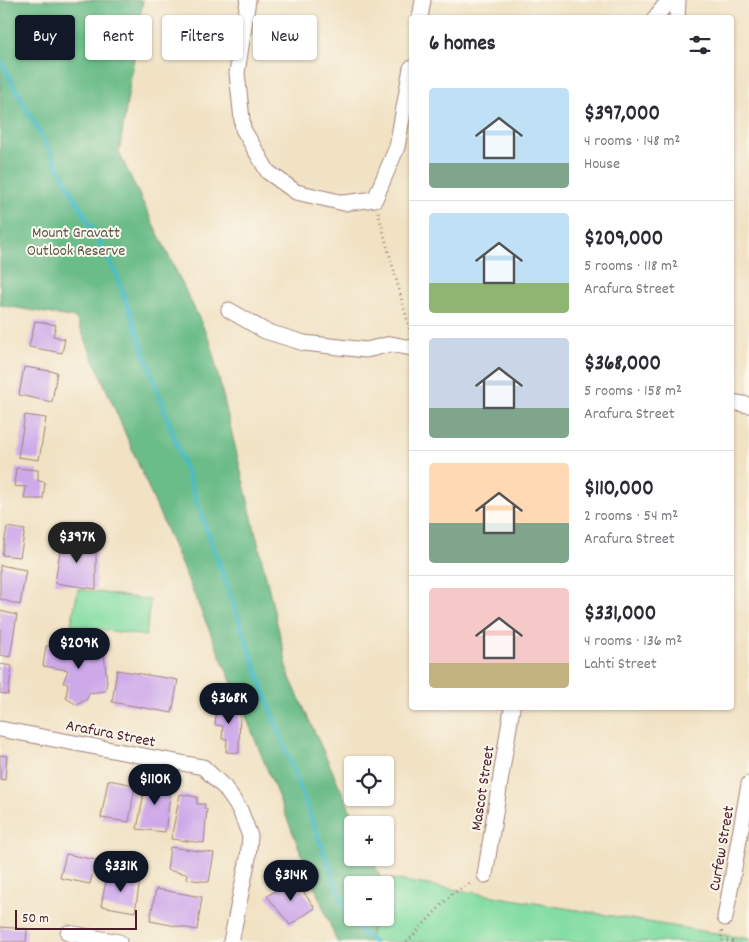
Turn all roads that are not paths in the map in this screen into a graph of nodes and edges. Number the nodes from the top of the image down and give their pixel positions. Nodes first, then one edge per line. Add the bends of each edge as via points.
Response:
1 (248, 0) edge
2 (423, 0) edge
3 (669, 0) edge
4 (678, 0) edge
5 (420, 15) edge
6 (657, 15) edge
7 (678, 15) edge
8 (409, 79) edge
9 (229, 310) dead end
10 (409, 348) edge
11 (734, 402) edge
12 (749, 405) edge
13 (512, 710) edge
14 (0, 729) edge
15 (749, 784) edge
16 (484, 875) road end
17 (725, 918) dead end
18 (68, 933) dead end
19 (119, 942) edge
20 (230, 942) edge

1 - 8 street via 237,73 243,129 268,172 296,192 344,204 375,199 397,147
2 - 5 street
3 - 6 street
4 - 7 street
9 - 10 street via 266,331 304,343 366,350 391,344
11 - 12 street
13 - 16 street, Mascot Street
14 - 20 street, Arafura Street via 203,767 240,810 250,836
15 - 17 street, Curfew Street
18 - 19 street

